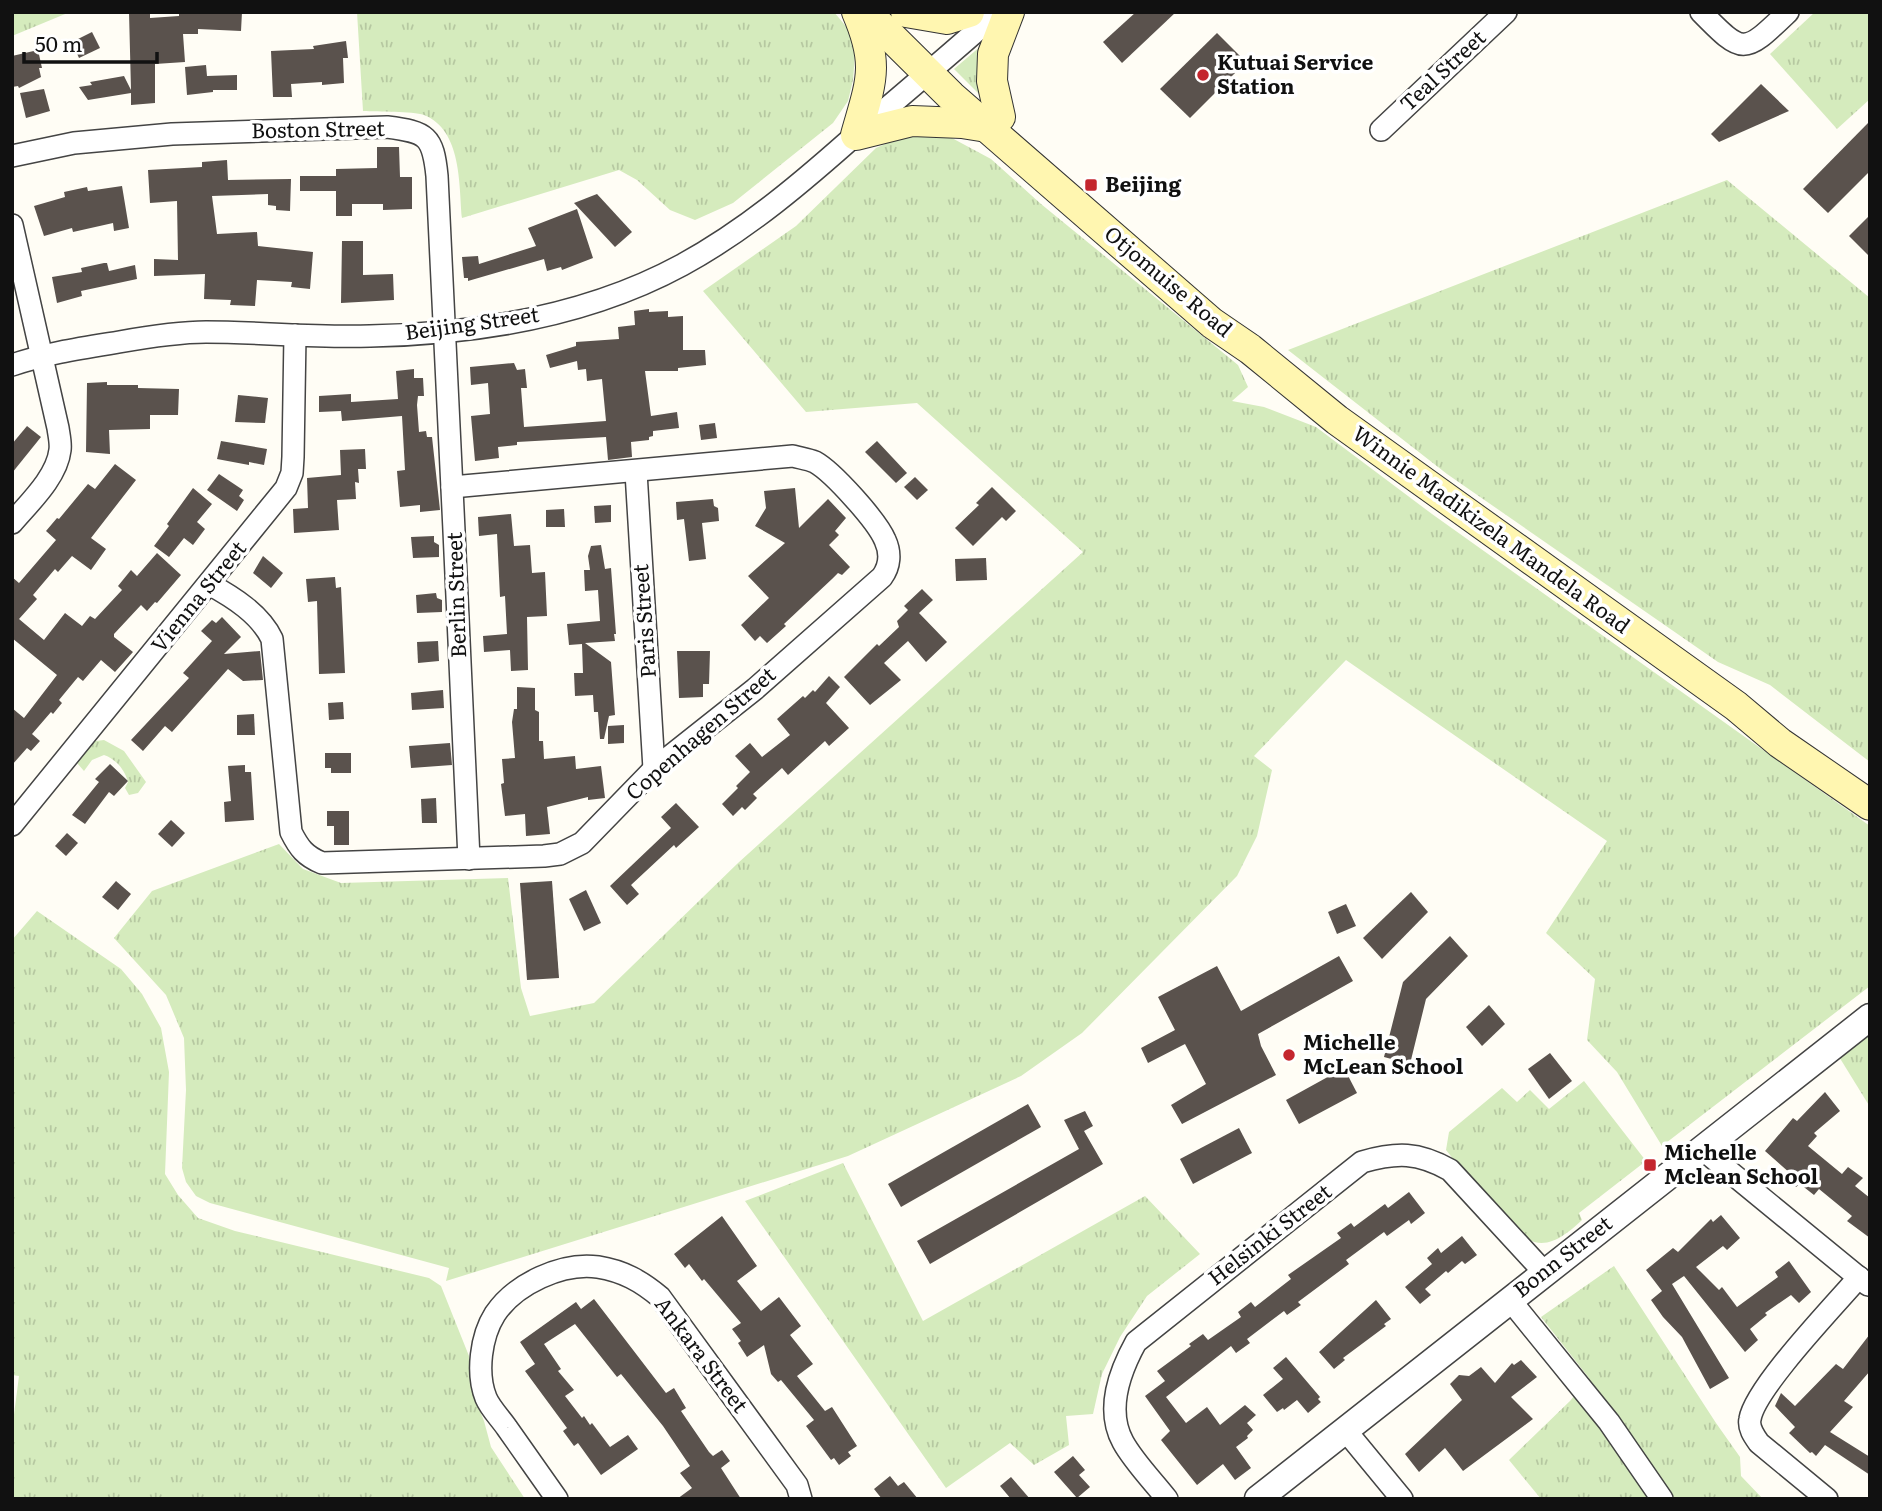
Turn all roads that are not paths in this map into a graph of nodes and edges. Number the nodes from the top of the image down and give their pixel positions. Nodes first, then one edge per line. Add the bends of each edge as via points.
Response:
1 (857, 12) edge
2 (866, 12) edge
3 (889, 12) edge
4 (906, 12) edge
5 (969, 12) edge
6 (998, 12) edge
7 (1009, 12) edge
8 (1506, 12) edge
9 (1701, 12) edge
10 (1788, 12) edge
11 (933, 68) junction
12 (994, 122) junction
13 (1381, 130) dead end
14 (856, 135) junction
15 (12, 156) edge
16 (12, 225) edge
17 (445, 332) junction
18 (295, 334) junction
19 (1250, 349) joint
20 (42, 355) junction
21 (12, 366) edge
22 (635, 472) junction
23 (453, 487) junction
24 (12, 523) edge
25 (209, 584) junction
26 (1736, 706) junction
27 (654, 769) junction
28 (1870, 788) edge
29 (1870, 805) edge
30 (12, 825) edge
31 (468, 859) junction
32 (1870, 1017) edge
33 (1702, 1149) junction
34 (1544, 1272) junction
35 (1864, 1281) edge
36 (1510, 1300) junction
37 (1346, 1431) junction
38 (557, 1499) edge
39 (801, 1499) edge
40 (1167, 1499) edge
41 (1258, 1499) edge
42 (1402, 1499) edge
43 (1662, 1499) edge
44 (1827, 1499) edge

1 - 14 main road via 873,62
2 - 11 main road
3 - 11 main road
4 - 5 main road via 947,19
6 - 11 street, Beijing Street
7 - 12 main road via 993,54
8 - 13 street, Teal Street
9 - 10 street via 1731,42 1748,45
11 - 12 main road, Otjomuise Road
11 - 14 street, Beijing Street
12 - 14 main road via 912,121
12 - 19 main road, Otjomuise Road via 1220,315
14 - 17 street, Beijing Street via 767,210 681,265 565,310
15 - 17 street, Boston Street via 74,143 172,134 387,127 422,135 434,152
16 - 20 street
17 - 18 street, Beijing Street via 369,337
17 - 23 street, Berlin Street
18 - 20 street, Beijing Street via 202,332
18 - 25 street, Vienna Street via 292,473 277,502
19 - 26 main road, Winnie Madikizela Mandela Road via 1337,420
20 - 21 street, Beijing Street
20 - 24 street via 60,449 45,482
22 - 23 street, Copenhagen Street
22 - 27 street, Paris Street
22 - 27 street, Copenhagen Street via 793,456 813,461 836,479 879,529 889,554 882,577 755,689
23 - 31 street, Berlin Street
25 - 30 street, Vienna Street
25 - 31 street, Copenhagen Street via 253,615 272,639 291,832 308,858 322,863
26 - 28 main road, Winnie Madikizela Mandela Road via 1787,732
26 - 29 main road, Winnie Madikizela Mandela Road via 1780,743
27 - 31 street, Copenhagen Street via 571,850 544,856
32 - 33 street, Bonn Street
33 - 34 street, Bonn Street
33 - 35 street
34 - 36 street, Bonn Street
34 - 40 street, Helsinki Street via 1450,1170 1431,1159 1407,1155 1362,1162 1136,1342 1123,1366 1115,1419 1122,1441
35 - 44 street via 1763,1390 1749,1420 1759,1443
36 - 37 street, Bonn Street
36 - 43 street via 1609,1422
37 - 41 street, Bonn Street
37 - 42 street
38 - 39 street, Ankara Street via 486,1398 481,1373 483,1344 495,1315 530,1284 566,1268 596,1266 642,1282 660,1297 797,1485

